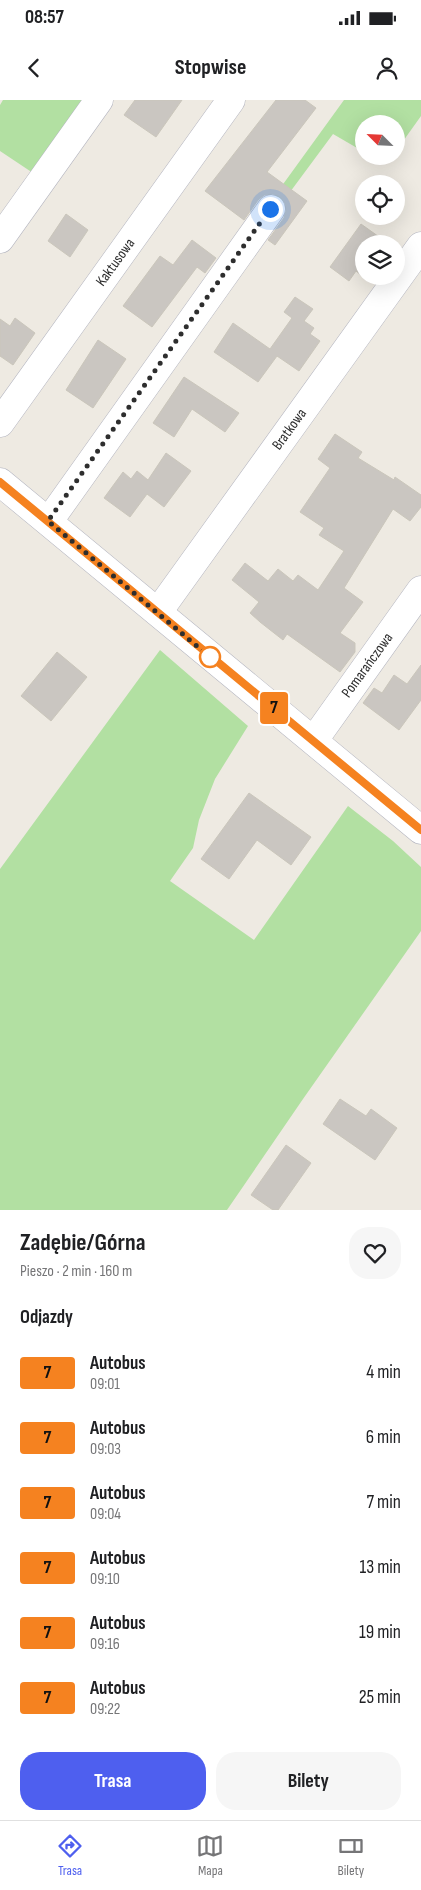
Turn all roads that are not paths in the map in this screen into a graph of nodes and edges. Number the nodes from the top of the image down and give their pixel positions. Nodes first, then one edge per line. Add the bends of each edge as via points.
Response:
1 (99, 100) edge
2 (231, 100) edge
3 (270, 209) dead end
4 (0, 239) edge
5 (421, 246) edge
6 (0, 423) edge
7 (0, 482) edge
8 (48, 521) junction
9 (421, 590) edge
10 (158, 612) junction
11 (314, 740) junction
12 (421, 830) edge

1 - 4 street
2 - 6 street, Kaktusowa
3 - 8 street
5 - 10 street, Bratkowa
7 - 8 street
8 - 10 street
9 - 11 street, Pomarańczowa
10 - 11 street
11 - 12 street

